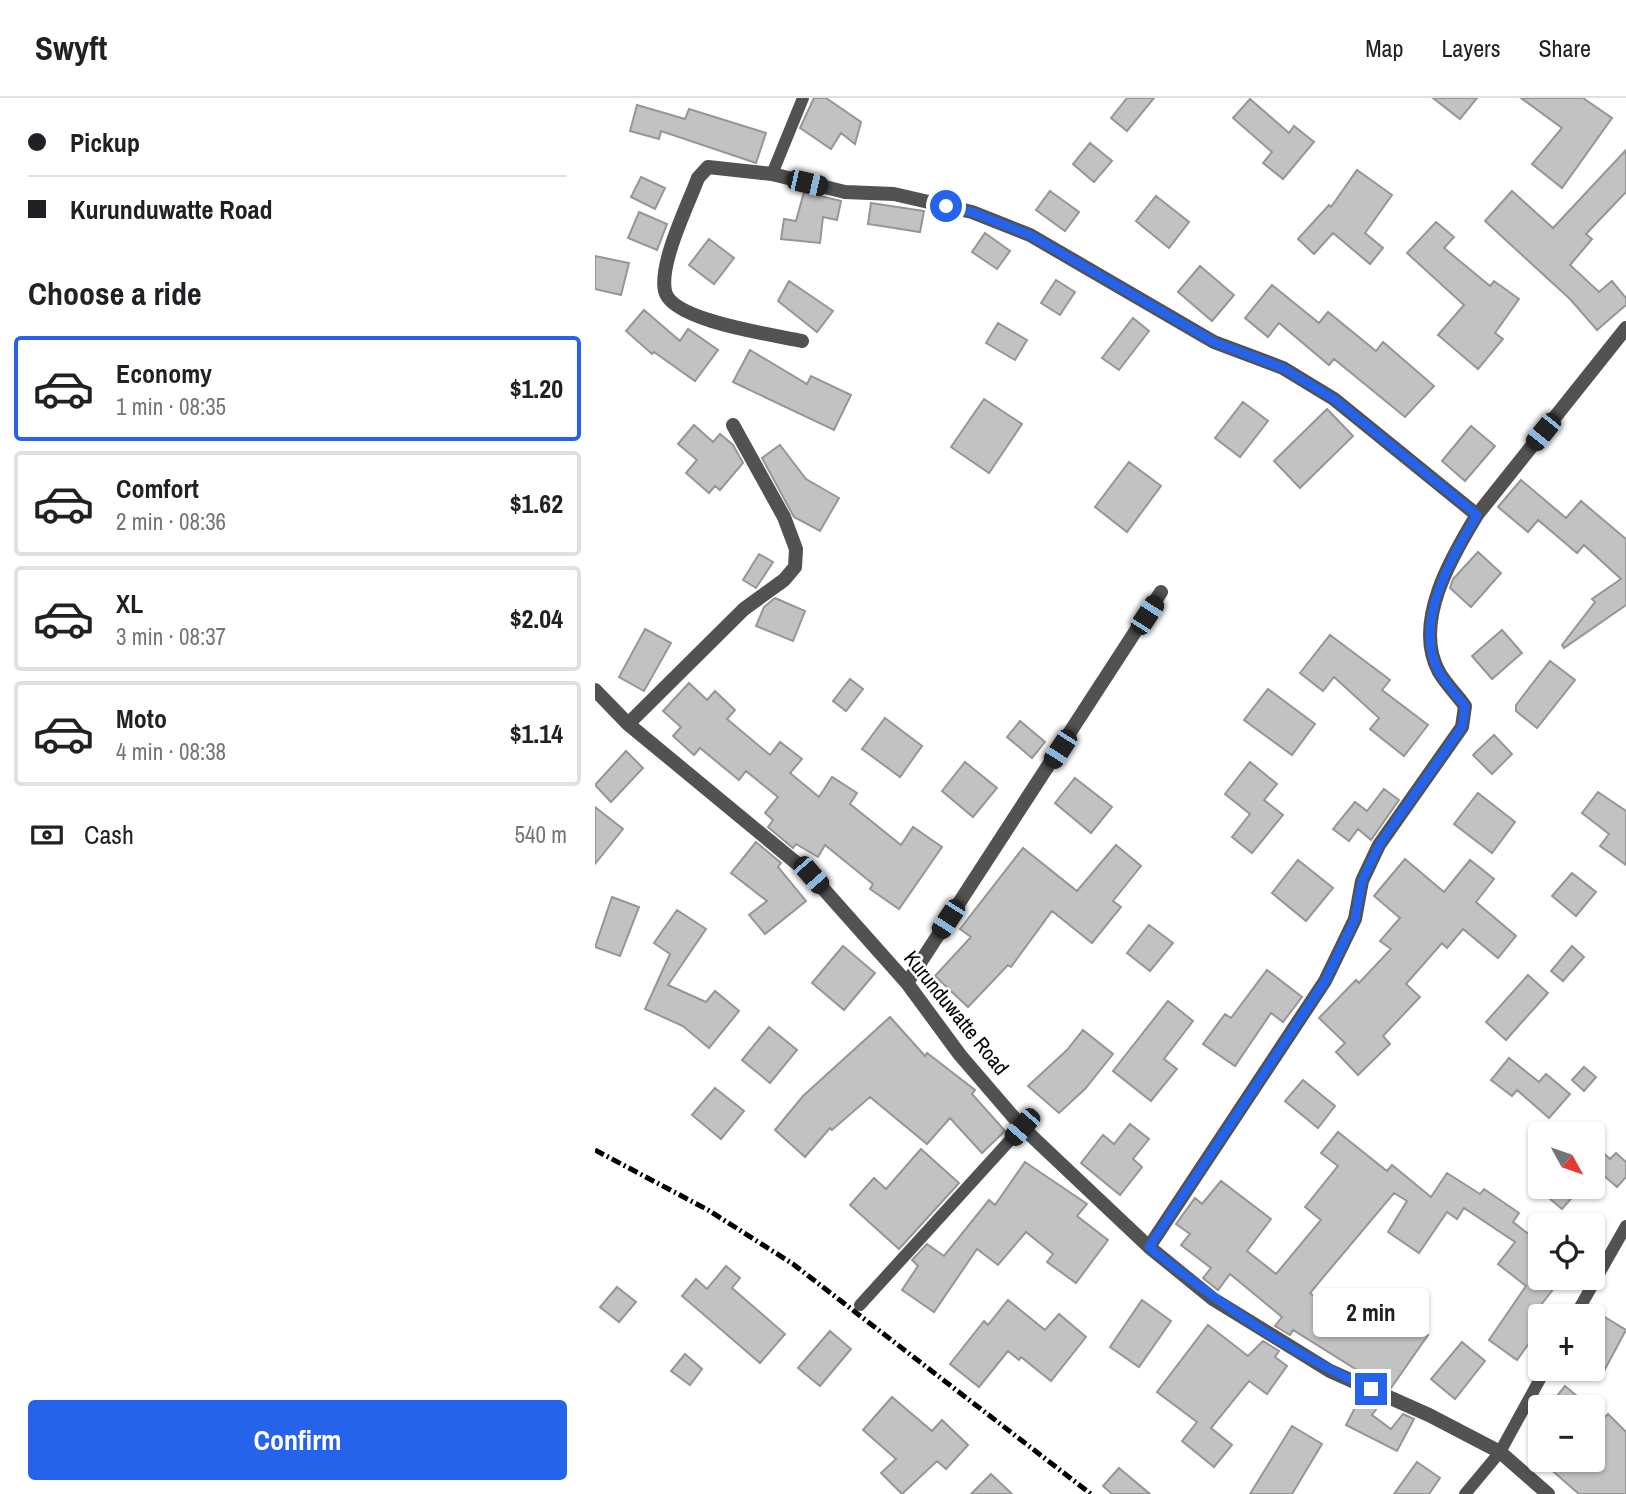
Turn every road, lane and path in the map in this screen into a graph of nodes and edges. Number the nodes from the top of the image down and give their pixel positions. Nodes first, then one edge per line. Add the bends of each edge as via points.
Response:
1 (803, 98) edge
2 (772, 174) junction
3 (1626, 328) edge
4 (802, 341) dead end
5 (733, 425) dead end
6 (1477, 515) junction
7 (1161, 592) dead end
8 (595, 690) edge
9 (628, 724) junction
10 (907, 983) junction
11 (1022, 1127) junction
12 (1626, 1226) edge
13 (1149, 1247) junction
14 (1582, 1304) edge
15 (860, 1305) dead end
16 (1539, 1381) edge
17 (1500, 1452) junction
18 (1465, 1494) edge
19 (1548, 1494) edge

1 - 2 lane
2 - 4 street via 708,167 703,171 667,264 664,290 677,307 706,319
2 - 6 street via 845,192 894,194 972,212 1030,235 1214,342 1283,368 1334,399
3 - 6 street
5 - 9 street via 784,517 796,549 795,567 744,609
6 - 13 street via 1457,548 1437,598 1430,639 1438,670 1465,706 1462,727 1379,845 1362,881 1355,919 1325,981
7 - 10 street
8 - 9 street, Kurunduwatte Road
9 - 10 street, Kurunduwatte Road via 811,875
10 - 11 street, Kurunduwatte Road via 960,1055
11 - 13 street, Kurunduwatte Road
11 - 15 lane
12 - 14 lane
13 - 17 street, Kurunduwatte Road via 1213,1299 1330,1371
16 - 17 lane
17 - 18 lane
17 - 19 street, Kurunduwatte Road

